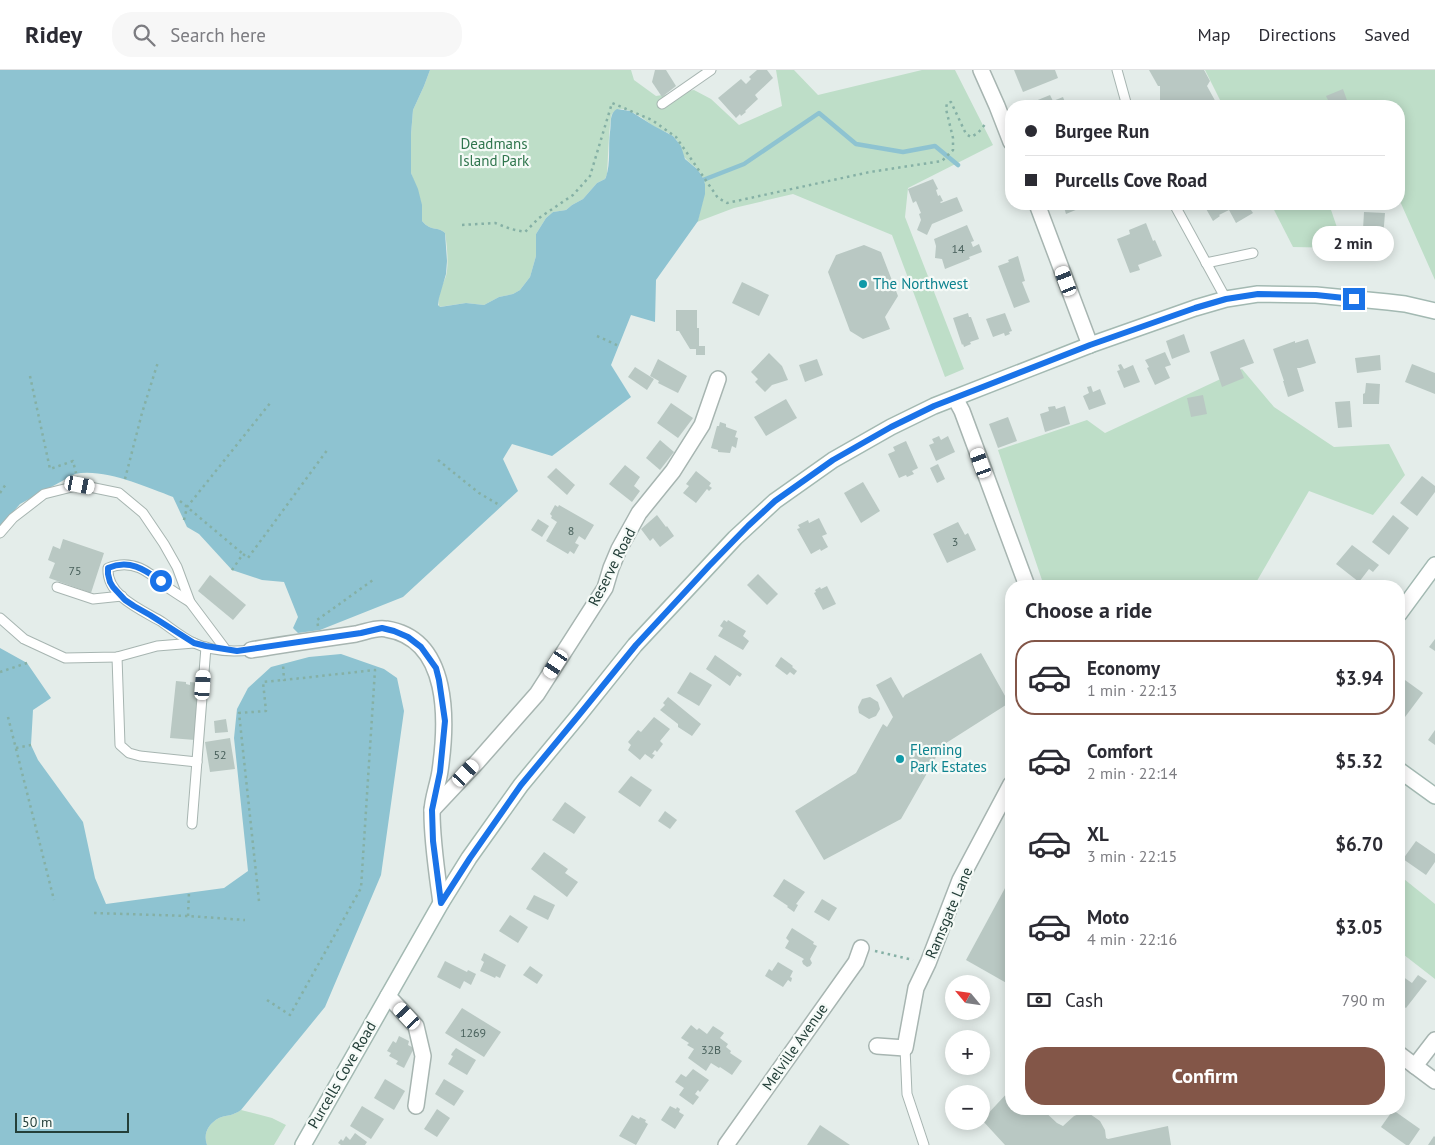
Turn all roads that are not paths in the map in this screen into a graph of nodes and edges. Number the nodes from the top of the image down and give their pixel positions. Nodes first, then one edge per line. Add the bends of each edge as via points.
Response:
1 (711, 70) edge
2 (981, 70) edge
3 (1117, 70) edge
4 (1125, 100) edge
5 (662, 104) dead end
6 (1005, 127) edge
7 (1039, 210) edge
8 (1177, 210) edge
9 (1253, 253) dead end
10 (1206, 262) junction
11 (1226, 299) junction
12 (1435, 311) edge
13 (1090, 345) junction
14 (718, 379) dead end
15 (955, 398) junction
16 (0, 534) edge
17 (1435, 564) edge
18 (1025, 580) edge
19 (57, 587) dead end
20 (122, 596) junction
21 (190, 602) junction
22 (1405, 606) edge
23 (0, 618) edge
24 (194, 643) junction
25 (206, 646) junction
26 (226, 650) junction
27 (251, 650) joint
28 (117, 658) junction
29 (197, 762) junction
30 (1405, 774) edge
31 (1005, 795) edge
32 (1435, 796) edge
33 (432, 810) junction
34 (192, 824) dead end
35 (441, 903) junction
36 (861, 948) road end
37 (388, 996) junction
38 (1435, 1040) edge
39 (877, 1046) dead end
40 (905, 1048) junction
41 (1405, 1058) edge
42 (1415, 1066) junction
43 (1435, 1080) edge
44 (416, 1106) dead end
45 (303, 1145) edge
46 (726, 1145) edge
47 (924, 1145) edge

1 - 5 lane
2 - 6 street
3 - 4 lane
7 - 13 street
8 - 10 lane
9 - 10 lane
10 - 11 lane
11 - 12 street, Purcells Cove Road via 1258,294 1316,295 1405,304
11 - 13 street, Purcells Cove Road
13 - 15 street, Purcells Cove Road
14 - 33 street, Reserve Road via 702,425 673,472 639,513 619,549 605,588 536,694
15 - 18 street
15 - 35 street, Purcells Cove Road via 891,427 833,460 775,501 735,538 636,645 521,785
16 - 21 lane via 13,518 44,494 80,485 119,493 143,512 154,528 177,567
17 - 22 street
19 - 20 lane via 93,599
20 - 21 lane via 110,582 108,568 124,564 145,570
20 - 24 lane
21 - 26 lane
23 - 28 lane via 24,639 65,658
24 - 25 lane
24 - 28 lane via 157,646
25 - 26 lane
25 - 29 lane
26 - 27 lane
27 - 33 street via 379,628 400,633 417,643 436,668 445,721
28 - 29 lane via 120,746 140,756
29 - 34 lane
30 - 32 street
31 - 40 street, Ramsgate Lane via 960,880 916,988
33 - 35 street
35 - 37 street, Purcells Cove Road
36 - 46 street, Melville Avenue via 856,962
37 - 44 street via 416,1026 423,1056
37 - 45 street, Purcells Cove Road
38 - 42 street
39 - 40 street
40 - 47 lane, Ramsgate Lane via 907,1094
41 - 42 street
42 - 43 street

